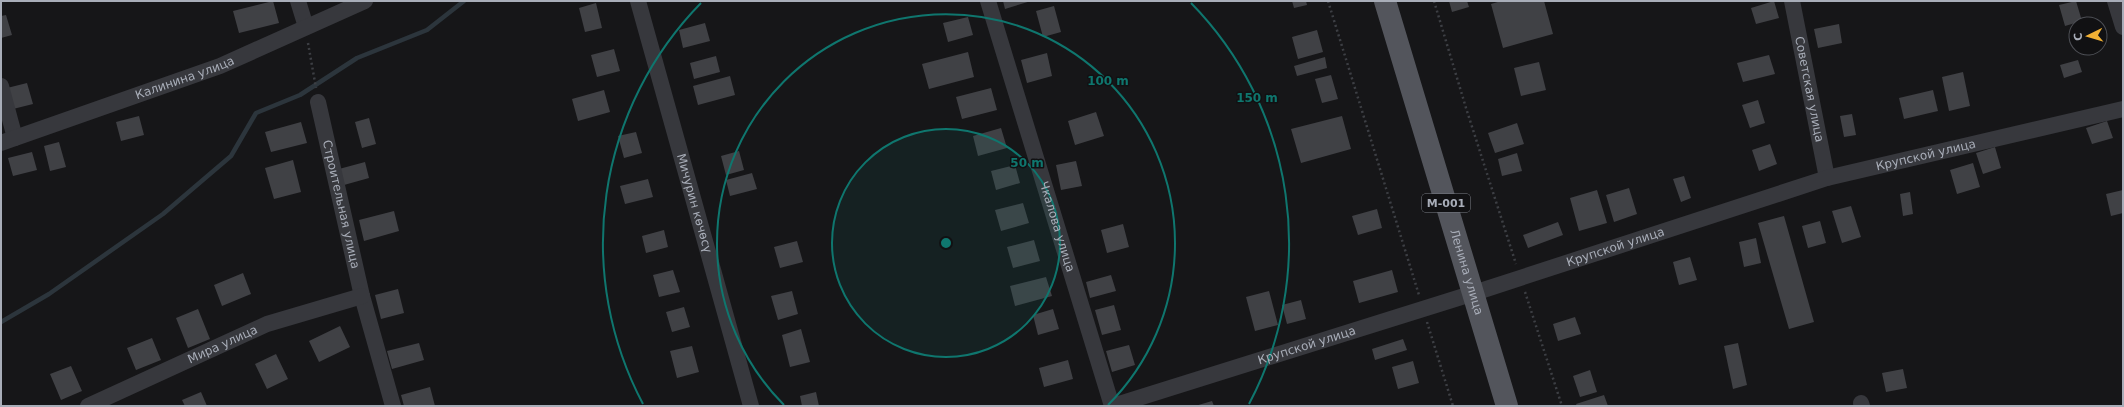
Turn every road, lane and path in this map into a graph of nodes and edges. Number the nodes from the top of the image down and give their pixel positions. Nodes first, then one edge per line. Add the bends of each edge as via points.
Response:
1 (298, 1) edge
2 (365, 1) edge
3 (638, 1) edge
4 (988, 1) edge
5 (1328, 1) edge
6 (1385, 1) edge
7 (1434, 1) edge
8 (1792, 1) edge
9 (2115, 1) edge
10 (2123, 26) edge
11 (306, 27) junction
12 (1, 86) edge
13 (318, 102) joint
14 (2123, 109) edge
15 (8, 140) edge
16 (1827, 178) junction
17 (1521, 277) junction
18 (1474, 293) junction
19 (362, 296) junction
20 (1423, 309) junction
21 (88, 406) edge
22 (393, 406) edge
23 (751, 406) edge
24 (1112, 406) edge
25 (1453, 406) edge
26 (1507, 406) edge
27 (1562, 406) edge

1 - 11 street
2 - 11 street, Калинина улица
3 - 23 street, Мичурин көчөсү
4 - 24 street, Чкалова улица
5 - 20 path
6 - 18 main road, Ленина улица / М-001
7 - 17 path
8 - 16 street, Советская улица
9 - 10 street
11 - 13 path
11 - 15 street, Калинина улица via 220,66
12 - 15 street
13 - 19 street, Строительная улица
14 - 16 street, Крупской улица
16 - 17 street, Крупской улица
17 - 18 street, Крупской улица
17 - 27 path
18 - 20 street, Крупской улица
18 - 26 main road, Ленина улица / М-001
19 - 21 street, Мира улица via 267,324
19 - 22 street, Строительная улица
20 - 24 street, Крупской улица
20 - 25 path

